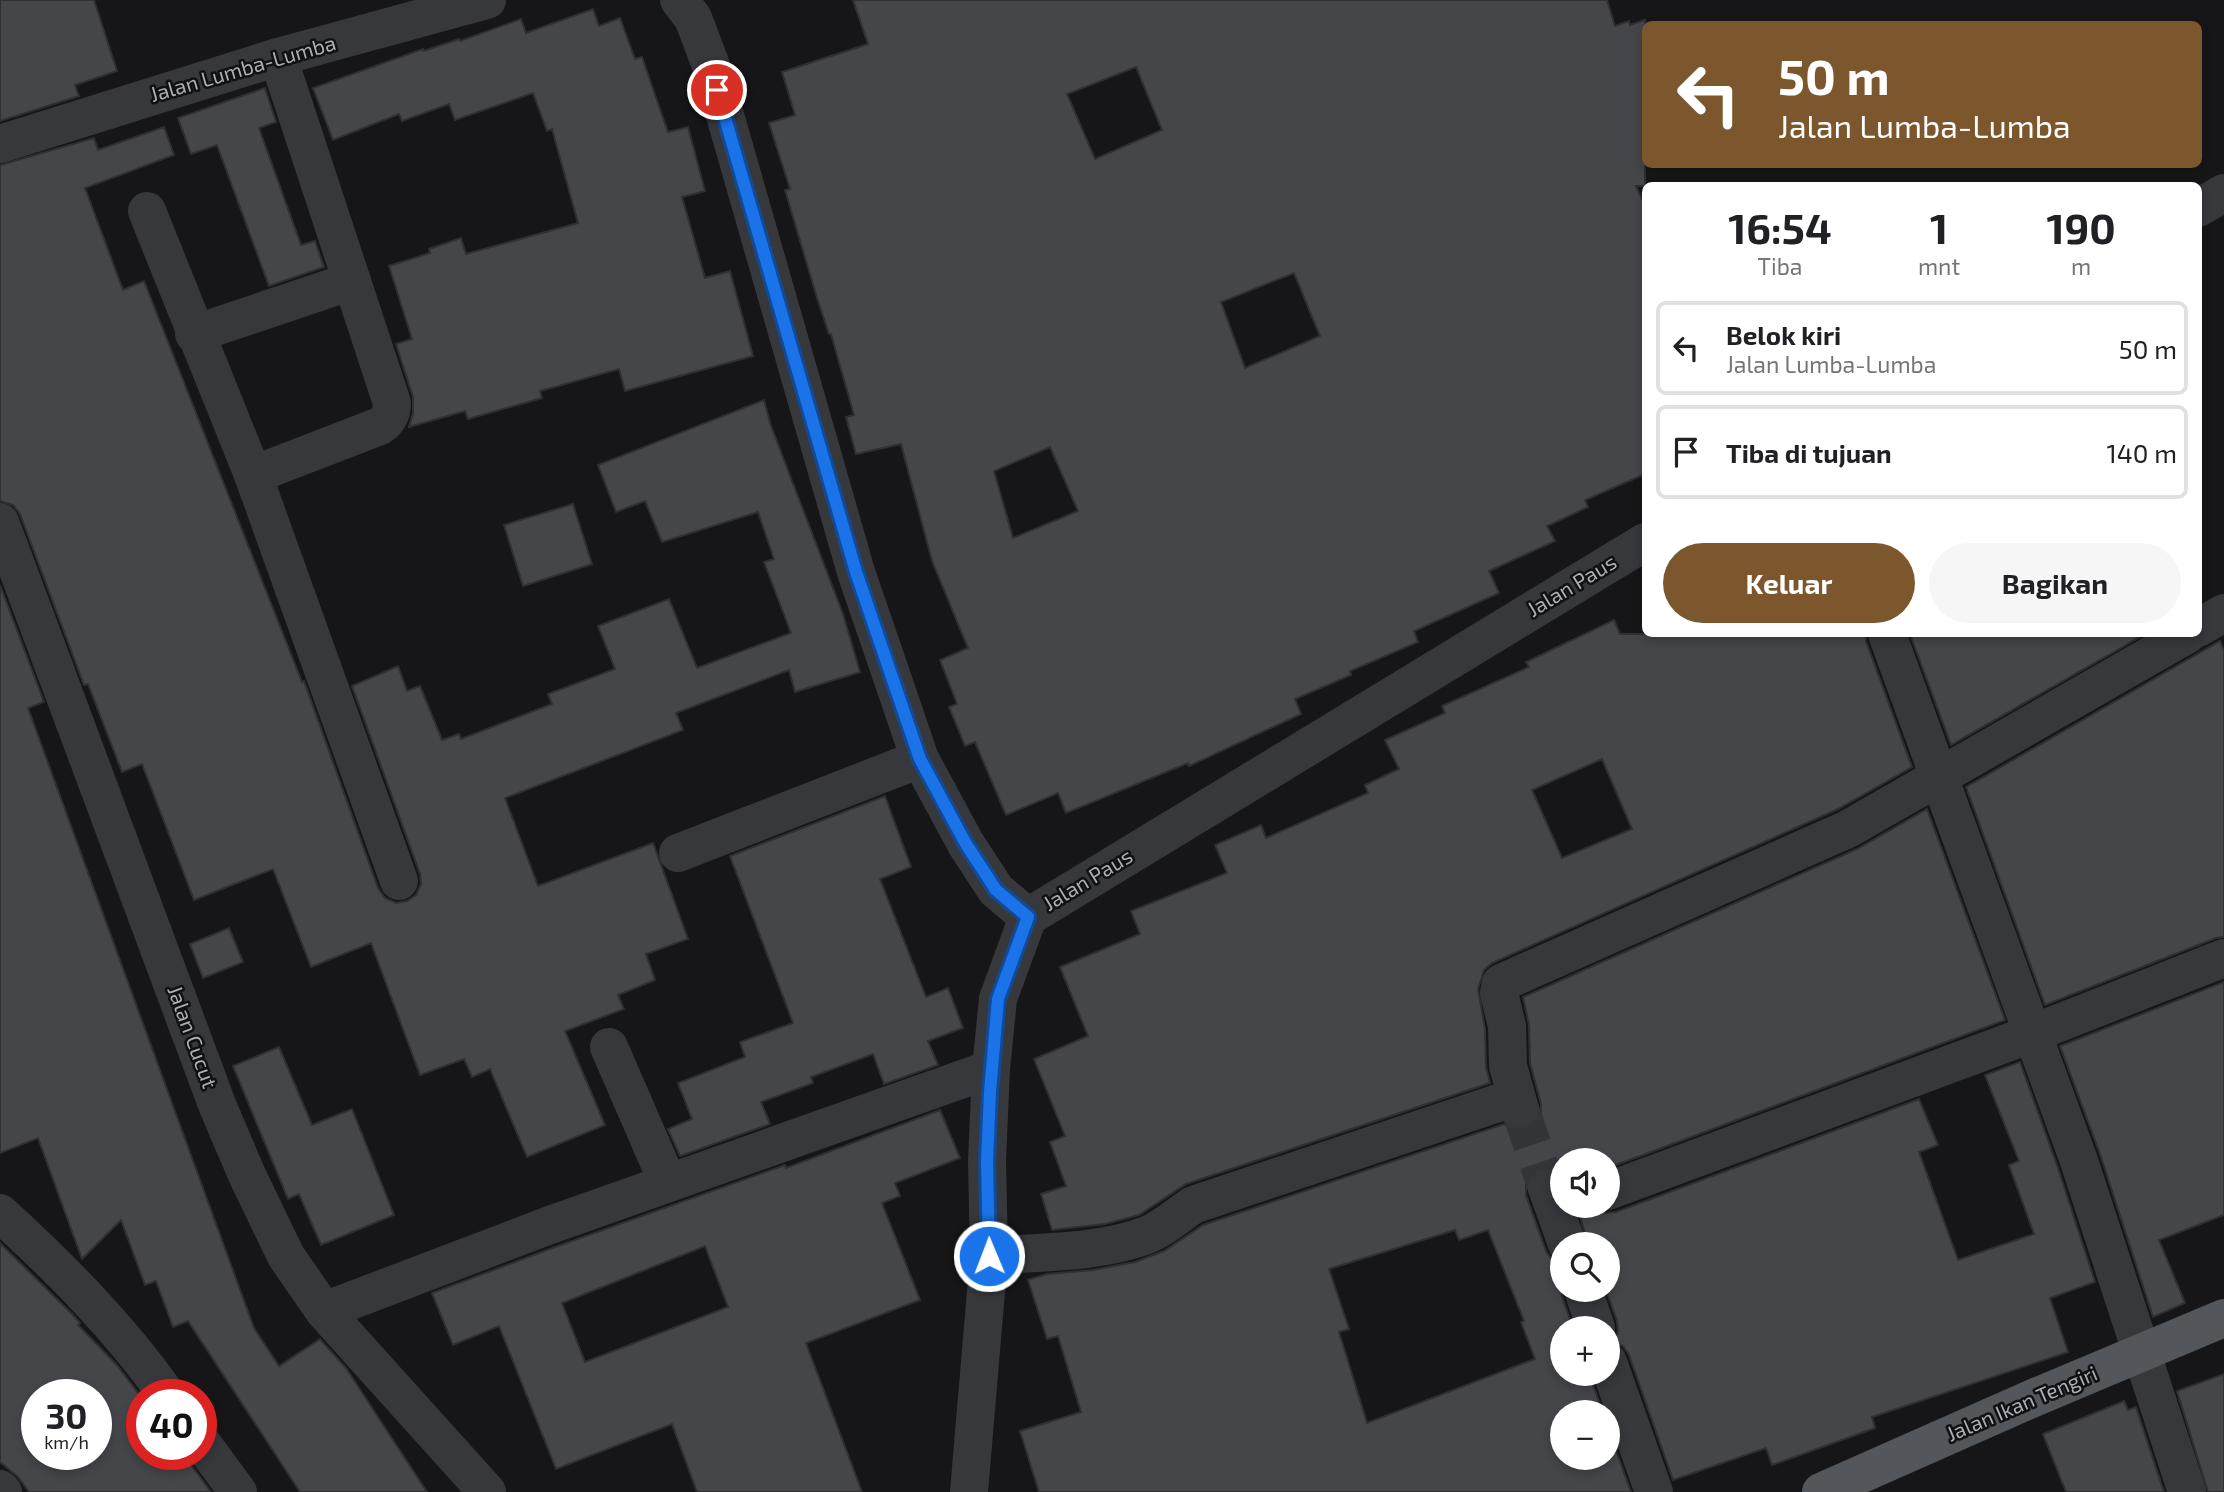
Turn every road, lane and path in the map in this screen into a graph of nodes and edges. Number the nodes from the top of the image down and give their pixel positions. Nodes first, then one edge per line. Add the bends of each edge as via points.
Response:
1 (487, 0) edge
2 (679, 0) edge
3 (278, 57) junction
4 (0, 144) edge
5 (2224, 193) edge
6 (2202, 206) edge
7 (146, 211) dead end
8 (352, 281) junction
9 (194, 334) junction
10 (253, 475) junction
11 (0, 522) edge
12 (1642, 544) edge
13 (2224, 613) edge
14 (2202, 626) edge
15 (1888, 637) edge
16 (2183, 637) edge
17 (920, 759) junction
18 (1940, 778) junction
19 (678, 853) dead end
20 (399, 881) dead end
21 (1028, 917) junction
22 (2224, 958) edge
23 (2031, 1034) junction
24 (609, 1048) dead end
25 (991, 1069) junction
26 (668, 1183) junction
27 (1620, 1187) edge
28 (0, 1213) edge
29 (989, 1256) junction
30 (324, 1311) junction
31 (2224, 1318) edge
32 (2141, 1354) junction
33 (155, 1379) edge
34 (1616, 1386) edge
35 (217, 1464) edge
36 (238, 1492) edge
37 (487, 1492) edge
38 (969, 1492) edge
39 (1654, 1492) edge
40 (1821, 1492) edge
41 (2187, 1492) edge

1 - 3 street, Jalan Lumba-Lumba
2 - 17 street via 693,18 710,63 856,572
3 - 4 street, Jalan Lumba-Lumba
3 - 8 street
5 - 6 street
7 - 9 street
8 - 9 street
8 - 10 street via 392,403 388,420
9 - 10 street
10 - 20 street
11 - 30 street, Jalan Cucut via 218,1107 286,1256
12 - 21 street, Jalan Paus
13 - 14 street
15 - 18 street
16 - 18 street
17 - 19 street
17 - 21 street via 996,890
18 - 23 street
18 - 29 street via 1848,829 1502,983 1499,993 1507,1026 1506,1051 1518,1103 1193,1205 1146,1235 1069,1250
21 - 25 street, Jalan Paus via 998,999
22 - 23 street
23 - 27 street
23 - 32 street via 2079,1161
24 - 26 street
25 - 26 street
25 - 29 street, Jalan Paus
26 - 30 street
28 - 33 street via 69,1277
29 - 38 street, Jalan Paus
30 - 37 street, Jalan Cucut
31 - 32 main road, Jalan Ikan Tengiri
32 - 40 main road, Jalan Ikan Tengiri
32 - 41 street
34 - 39 street
35 - 36 street

